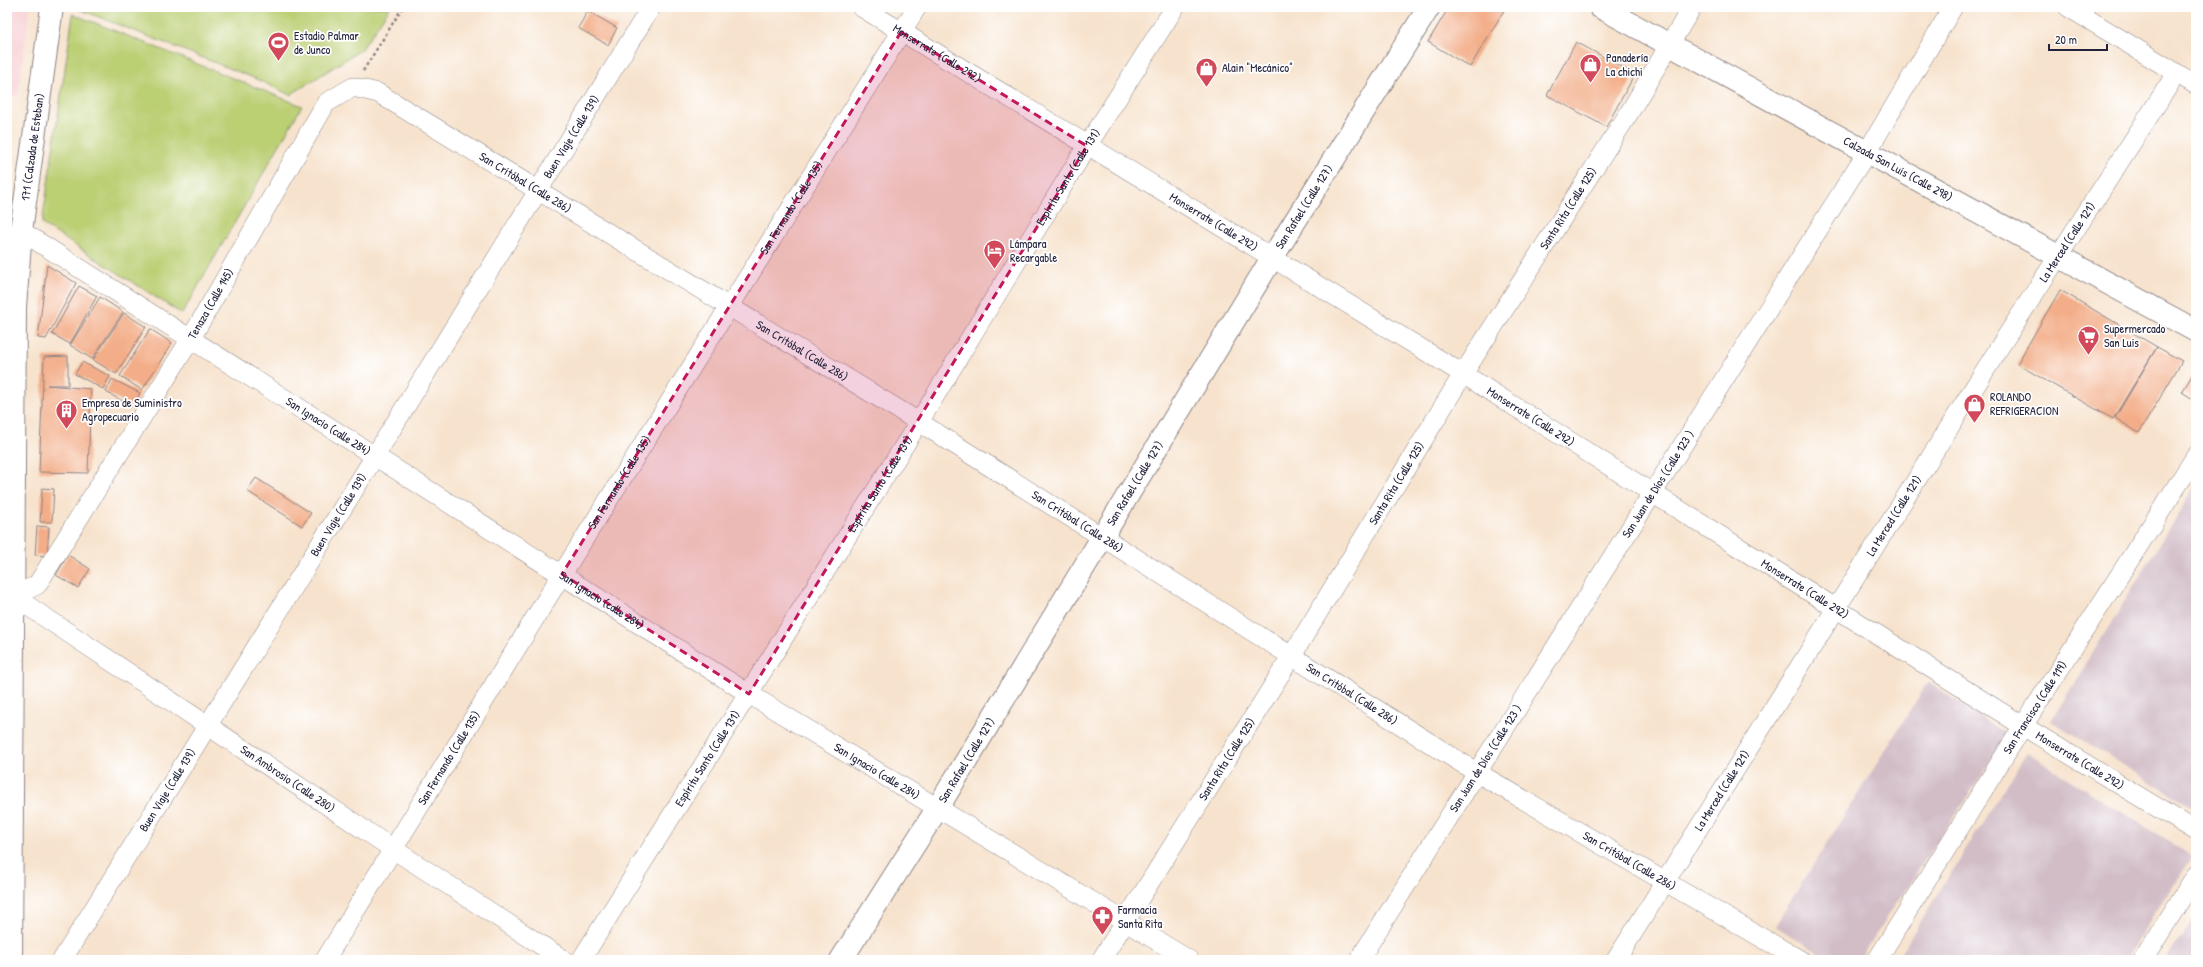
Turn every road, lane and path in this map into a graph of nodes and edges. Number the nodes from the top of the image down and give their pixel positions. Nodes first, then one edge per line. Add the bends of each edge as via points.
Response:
1 (52, 7) edge
2 (403, 7) edge
3 (651, 7) edge
4 (861, 7) edge
5 (917, 7) edge
6 (1175, 7) edge
7 (1429, 7) edge
8 (1600, 7) edge
9 (1692, 7) edge
10 (1953, 7) edge
11 (2068, 7) edge
12 (901, 32) junction
13 (1669, 44) junction
14 (2176, 74) junction
15 (2196, 85) edge
16 (353, 87) junction
17 (1088, 146) junction
18 (1867, 152) junction
19 (538, 191) junction
20 (21, 231) junction
21 (2058, 256) junction
22 (1272, 258) junction
23 (11, 307) edge
24 (729, 307) junction
25 (2196, 331) edge
26 (190, 340) junction
27 (1463, 374) junction
28 (919, 422) junction
29 (376, 456) junction
30 (2196, 456) edge
31 (1653, 492) junction
32 (1101, 538) junction
33 (562, 574) junction
34 (10, 595) edge
35 (1836, 609) junction
36 (1291, 657) junction
37 (749, 694) junction
38 (208, 725) junction
39 (2023, 726) junction
40 (1476, 772) junction
41 (937, 809) junction
42 (2196, 831) edge
43 (393, 849) junction
44 (2196, 875) edge
45 (1666, 881) junction
46 (1124, 922) junction
47 (11, 960) edge
48 (62, 960) edge
49 (325, 960) edge
50 (564, 960) edge
51 (581, 960) edge
52 (841, 960) edge
53 (1101, 960) edge
54 (1189, 960) edge
55 (1359, 960) edge
56 (1616, 960) edge
57 (1800, 960) edge
58 (1877, 960) edge
59 (2143, 960) edge

1 - 20 main road, 171 (Calzada de Esteban)
2 - 16 path
3 - 19 street, Buen Viaje (Calle 139)
4 - 12 street, Monserrate (Calle 292)
5 - 12 street, San Fernando (Calle 135)
6 - 17 street, Espíritu Santo (Calle 131)
7 - 22 main road, San Rafael (Calle 127)
8 - 13 main road, Calzada San Luis (Calle 298)
9 - 13 street, Santa Rita (Calle 125)
10 - 18 street, San Juan de Díos (Calle 123 )
11 - 14 street
12 - 17 street, Monserrate (Calle 292)
12 - 24 street, San Fernando (Calle 135)
13 - 18 main road, Calzada San Luis (Calle 298)
13 - 27 street, Santa Rita (Calle 125) via 1629,113
14 - 15 street
14 - 21 street, La Merced (Calle 121)
16 - 19 street, San Critóbal (Calle 286) via 378,93
16 - 26 street, Tenaza (Calle 145) via 326,103
17 - 22 street, Monserrate (Calle 292)
17 - 28 street, Espíritu Santo (Calle 131)
18 - 21 main road, Calzada San Luis (Calle 298)
18 - 31 street, San Juan de Díos (Calle 123 )
19 - 24 street, San Critóbal (Calle 286)
19 - 29 street, Buen Viaje (Calle 139)
20 - 23 main road, 171 (Calzada de Esteban)
20 - 26 street, San Ignacio (calle 284)
21 - 25 main road, Calzada San Luis (Calle 298)
21 - 35 street, La Merced (Calle 121)
22 - 27 street, Monserrate (Calle 292)
22 - 32 main road, San Rafael (Calle 127)
23 - 34 main road, 171 (Calzada de Esteban)
24 - 28 street, San Critóbal (Calle 286)
24 - 33 street, San Fernando (Calle 135)
26 - 29 street, San Ignacio (calle 284)
26 - 34 street, Tenaza (Calle 145) via 37,586
27 - 31 street, Monserrate (Calle 292)
27 - 36 street, Santa Rita (Calle 125)
28 - 32 street, San Critóbal (Calle 286)
28 - 37 street, Espíritu Santo (Calle 131)
29 - 33 street, San Ignacio (calle 284)
29 - 38 street, Buen Viaje (Calle 139)
30 - 39 street, San Francisco (Calle 119)
31 - 35 street, Monserrate (Calle 292)
31 - 40 street, San Juan de Díos (Calle 123 )
32 - 36 street, San Critóbal (Calle 286)
32 - 41 main road, San Rafael (Calle 127)
33 - 37 street, San Ignacio (calle 284)
33 - 43 street, San Fernando (Calle 135)
34 - 38 street, San Ambrosio (Calle 280)
34 - 47 main road, 171 (Calzada de Esteban)
35 - 39 street, Monserrate (Calle 292)
35 - 45 street, La Merced (Calle 121)
36 - 40 street, San Critóbal (Calle 286)
36 - 46 street, Santa Rita (Calle 125)
37 - 41 street, San Ignacio (calle 284)
37 - 51 street, Espíritu Santo (Calle 131)
38 - 43 street, San Ambrosio (Calle 280)
38 - 48 street, Buen Viaje (Calle 139)
39 - 42 street, Monserrate (Calle 292)
39 - 58 street, San Francisco (Calle 119)
40 - 45 street, San Critóbal (Calle 286)
40 - 55 street, San Juan de Díos (Calle 123 )
41 - 46 street, San Ignacio (calle 284)
41 - 52 main road, San Rafael (Calle 127)
43 - 49 street, San Fernando (Calle 135)
43 - 50 street, San Ambrosio (Calle 280)
44 - 59 street
45 - 56 street, La Merced (Calle 121)
45 - 57 street, San Critóbal (Calle 286)
46 - 53 street, Santa Rita (Calle 125)
46 - 54 street, San Ignacio (calle 284)

